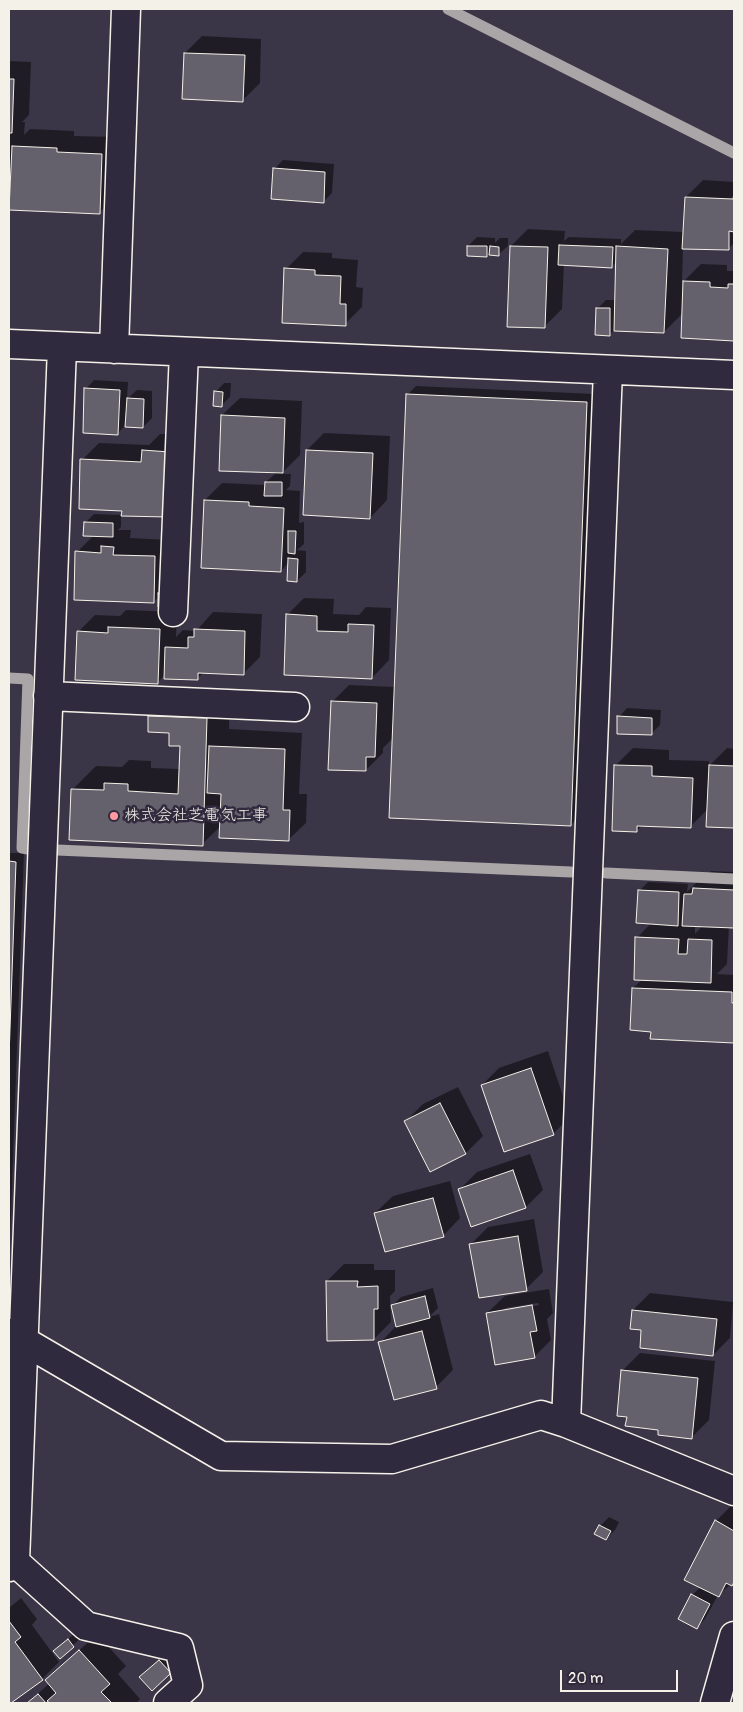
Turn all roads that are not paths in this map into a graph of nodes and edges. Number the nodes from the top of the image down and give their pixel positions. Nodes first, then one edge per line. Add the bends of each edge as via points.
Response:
1 (126, 9) edge
2 (9, 344) edge
3 (62, 346) junction
4 (114, 348) junction
5 (184, 352) junction
6 (608, 370) junction
7 (734, 375) edge
8 (173, 612) dead end
9 (48, 696) junction
10 (295, 706) dead end
11 (16, 1336) edge
12 (566, 1423) junction
13 (734, 1492) edge
14 (12, 1564) edge
15 (734, 1636) edge
16 (168, 1703) edge
17 (715, 1703) edge

1 - 4 street
2 - 3 street
3 - 4 street
3 - 9 street
4 - 5 street
5 - 6 street
5 - 8 street
6 - 7 street
6 - 12 street
9 - 10 street
9 - 11 street
11 - 12 street via 221,1456 392,1459 541,1415
11 - 14 street
12 - 13 street
14 - 16 street via 86,1626 179,1648 188,1684
15 - 17 street

